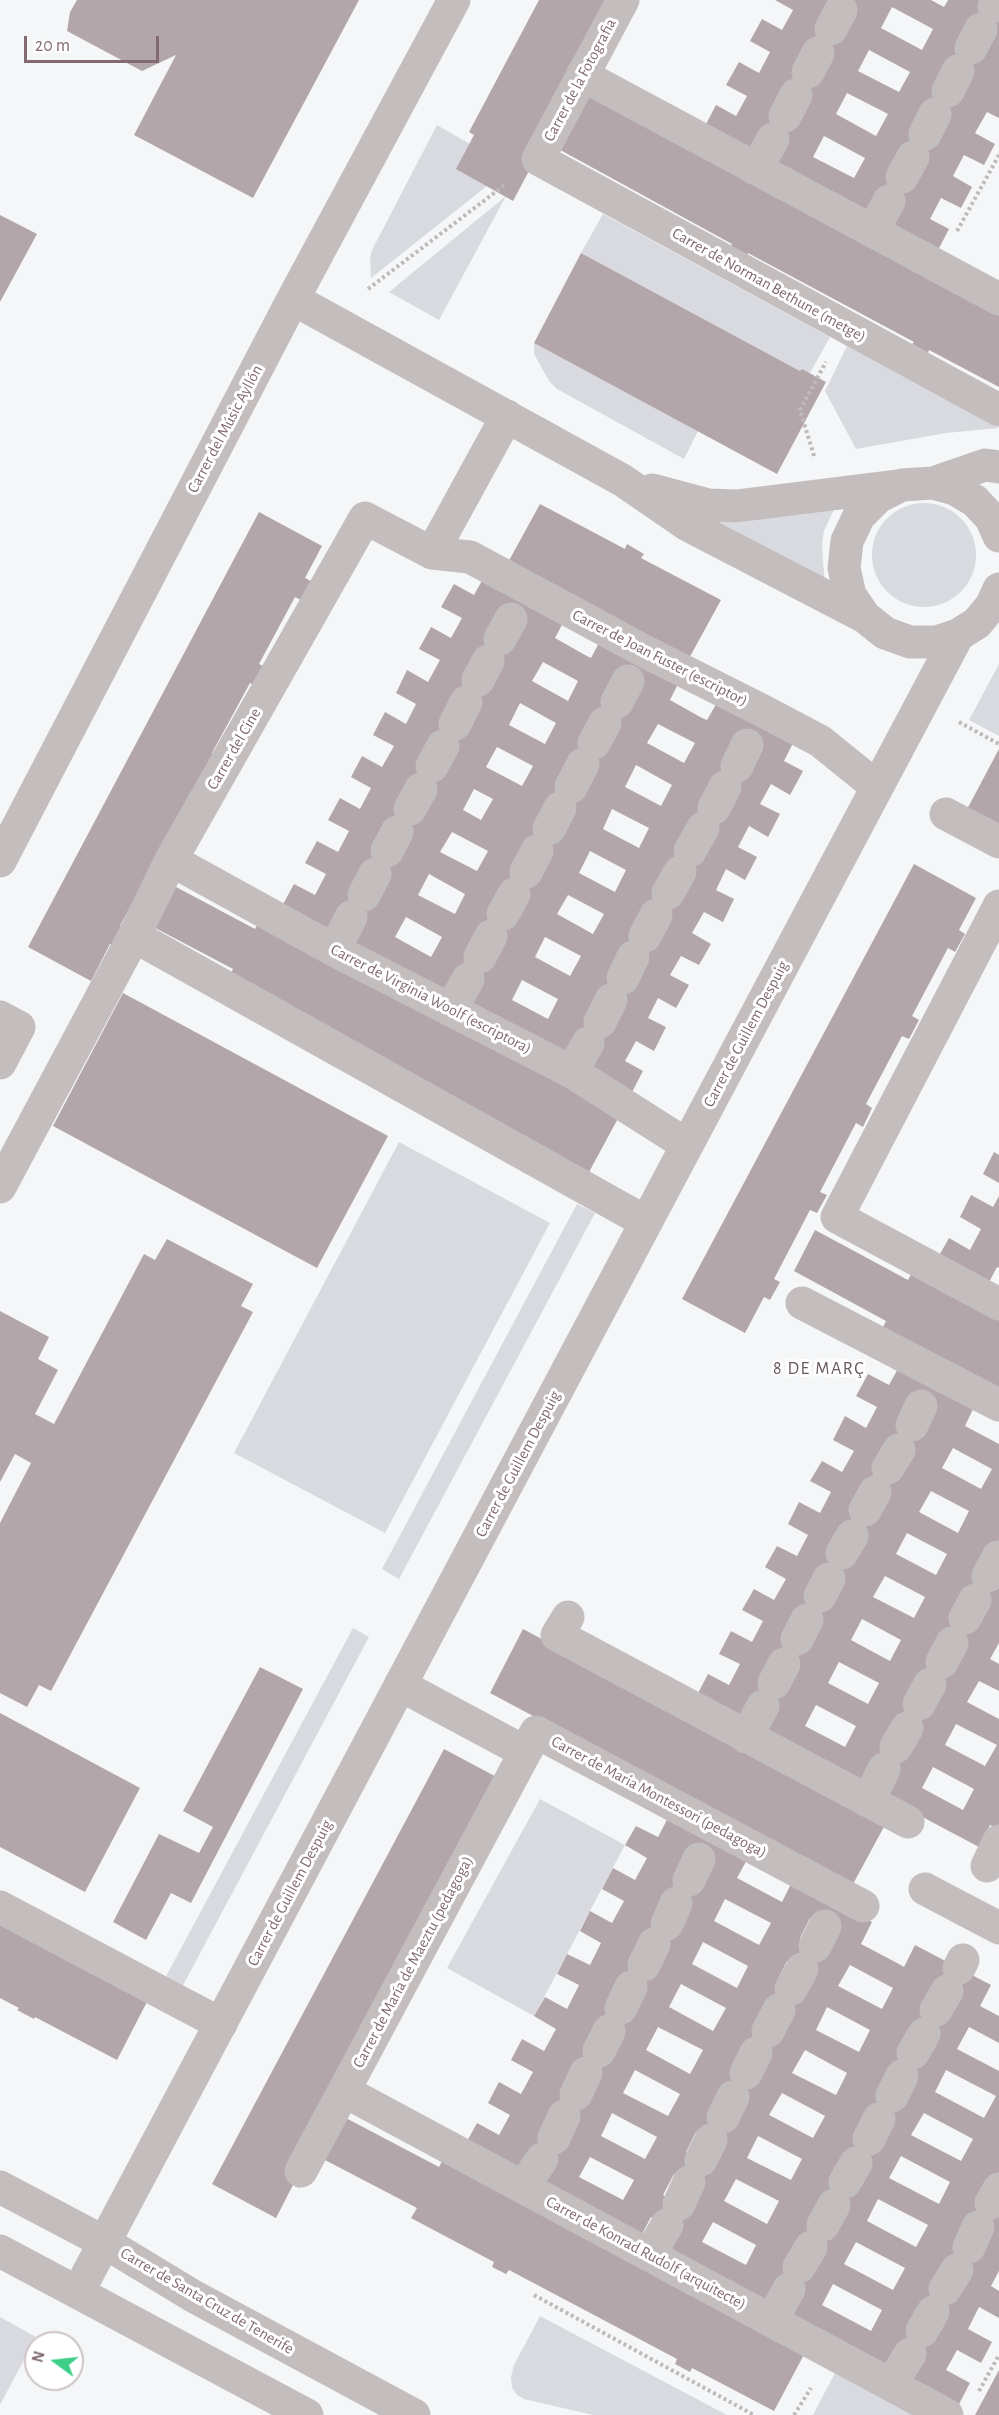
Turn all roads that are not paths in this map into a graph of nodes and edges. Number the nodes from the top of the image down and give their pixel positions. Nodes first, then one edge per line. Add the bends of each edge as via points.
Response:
1 (454, 0) edge
2 (623, 0) edge
3 (807, 74) dead end
4 (582, 75) junction
5 (947, 94) edge
6 (538, 159) joint
7 (756, 169) junction
8 (873, 231) junction
9 (293, 299) junction
10 (999, 299) edge
11 (999, 410) edge
12 (507, 416) junction
13 (999, 467) edge
14 (622, 480) junction
15 (917, 484) junction
16 (999, 536) edge
17 (432, 553) junction
18 (999, 589) edge
19 (865, 617) junction
20 (958, 635) junction
21 (443, 747) junction
22 (877, 787) junction
23 (559, 809) junction
24 (946, 813) dead end
25 (999, 842) edge
26 (171, 860) junction
27 (0, 861) edge
28 (679, 872) junction
29 (999, 906) edge
30 (134, 936) junction
31 (334, 950) junction
32 (451, 1010) junction
33 (0, 1017) edge
34 (0, 1063) edge
35 (572, 1072) junction
36 (687, 1145) junction
37 (0, 1187) edge
38 (646, 1222) junction
39 (802, 1303) dead end
40 (999, 1304) edge
41 (999, 1406) edge
42 (853, 1534) junction
43 (568, 1617) dead end
44 (941, 1663) edge
45 (400, 1685) junction
46 (746, 1737) junction
47 (525, 1752) junction
48 (867, 1801) junction
49 (908, 1822) dead end
50 (925, 1889) dead end
51 (0, 1907) edge
52 (999, 1928) edge
53 (632, 1988) junction
54 (221, 2024) junction
55 (344, 2091) junction
56 (879, 2119) dead end
57 (301, 2171) dead end
58 (0, 2187) edge
59 (523, 2187) junction
60 (104, 2242) junction
61 (0, 2251) edge
62 (650, 2254) junction
63 (956, 2269) edge
64 (78, 2292) junction
65 (772, 2320) junction
66 (891, 2385) junction
67 (307, 2415) edge
68 (414, 2415) edge
69 (947, 2415) edge

1 - 9 street, Carrer del Músic Ayllón
2 - 4 street, Carrer de la Fotografia
3 - 7 street
4 - 6 street, Carrer de la Fotografia
4 - 7 street
5 - 8 street
6 - 11 street, Carrer de Norman Bethune (metge)
7 - 8 street
8 - 10 street
9 - 12 street
9 - 27 street, Carrer del Músic Ayllón
12 - 14 street
12 - 17 street
13 - 15 street via 985,465
14 - 15 street via 708,506
14 - 19 street via 686,524
15 - 16 street via 955,489 975,501 991,518
15 - 19 street via 878,497 859,516 847,541 844,568 850,595
17 - 21 street, Carrer de Joan Fuster (escriptor) via 470,557
17 - 26 street, Carrer del Cine via 365,518
18 - 20 street via 977,623
19 - 20 street via 885,633 910,642 937,642
20 - 22 street, Carrer de Guillem Despuig
21 - 23 street, Carrer de Joan Fuster (escriptor)
21 - 31 street
22 - 28 street, Carrer de Joan Fuster (escriptor) via 820,741
22 - 36 street, Carrer de Guillem Despuig
23 - 28 street, Carrer de Joan Fuster (escriptor)
23 - 32 street
24 - 25 street
26 - 30 street, Carrer del Cine
26 - 31 street, Carrer de Virginia Woolf (escriptora)
28 - 35 street
29 - 40 street via 837,1217
30 - 37 street, Carrer del Cine
30 - 38 street
31 - 32 street, Carrer de Virginia Woolf (escriptora)
32 - 35 street, Carrer de Virginia Woolf (escriptora)
33 - 34 street via 19,1027
35 - 36 street, Carrer de Virginia Woolf (escriptora)
36 - 38 street, Carrer de Guillem Despuig
38 - 45 street, Carrer de Guillem Despuig
39 - 42 street
41 - 42 street
42 - 46 street
43 - 46 street via 557,1635
44 - 48 street
45 - 47 street, Carrer de Maria Montessori (pedagoga)
45 - 54 street, Carrer de Guillem Despuig
46 - 48 street
47 - 53 street, Carrer de Maria Montessori (pedagoga) via 536,1732
47 - 55 street, Carrer de María de Maeztu (pedagoga)
48 - 49 street
50 - 52 street
51 - 54 street
53 - 59 street
53 - 62 street, Carrer de Maria Montessori (pedagoga) via 762,2046
54 - 60 street, Carrer de Guillem Despuig
55 - 57 street, Carrer de María de Maeztu (pedagoga)
55 - 59 street, Carrer de Konrad Rudolf (arquitecte)
56 - 65 street
58 - 60 street, Carrer de Santa Cruz de Tenerife
59 - 62 street, Carrer de Konrad Rudolf (arquitecte)
60 - 64 street, Carrer de Guillem Despuig
60 - 68 street, Carrer de Santa Cruz de Tenerife via 193,2296
61 - 64 street
62 - 65 street, Carrer de Konrad Rudolf (arquitecte)
63 - 66 street
64 - 67 street
65 - 66 street, Carrer de Konrad Rudolf (arquitecte)
66 - 69 street, Carrer de Konrad Rudolf (arquitecte)

